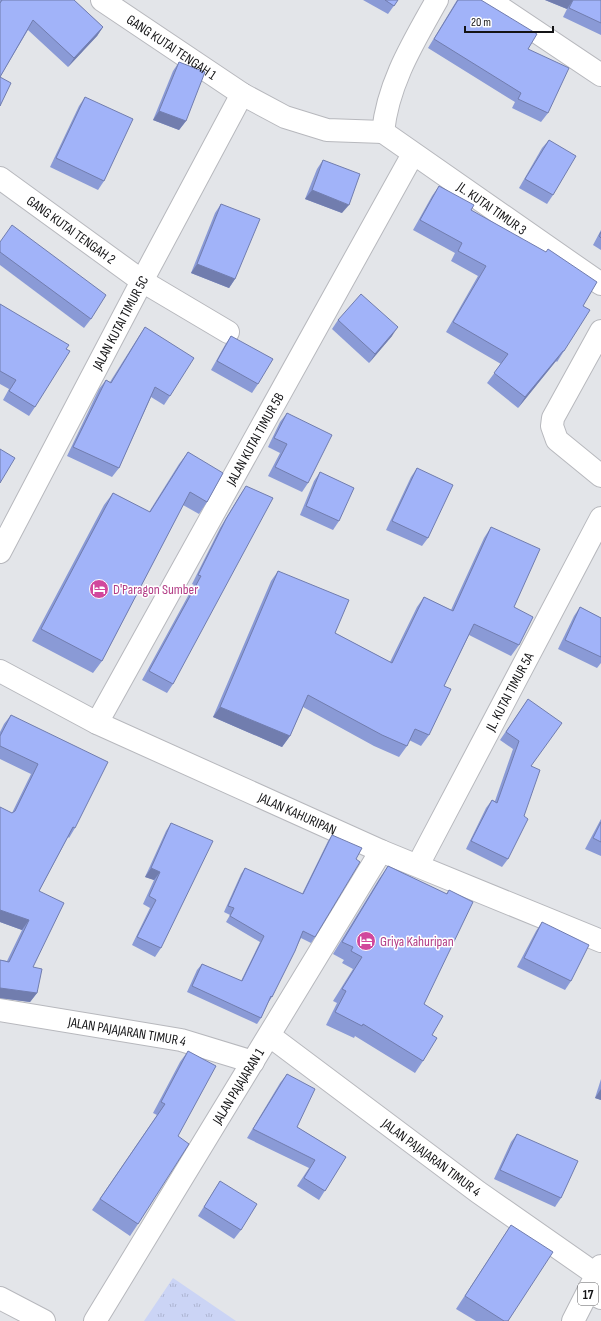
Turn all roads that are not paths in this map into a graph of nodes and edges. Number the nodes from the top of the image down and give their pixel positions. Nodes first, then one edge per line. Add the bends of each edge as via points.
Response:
1 (102, 0) edge
2 (437, 0) edge
3 (489, 0) edge
4 (601, 75) edge
5 (242, 94) junction
6 (383, 132) junction
7 (413, 154) junction
8 (0, 178) edge
9 (142, 281) junction
10 (601, 284) edge
11 (601, 331) edge
12 (228, 332) dead end
13 (601, 476) edge
14 (601, 518) edge
15 (0, 552) edge
16 (0, 671) edge
17 (97, 724) junction
18 (381, 851) junction
19 (418, 865) junction
20 (601, 941) edge
21 (0, 1010) edge
22 (270, 1036) junction
23 (253, 1062) junction
24 (597, 1283) edge
25 (0, 1298) edge
26 (44, 1321) edge
27 (94, 1321) edge
28 (573, 1321) edge

1 - 5 main road, GANG KUTAI TENGAH 1
2 - 6 main road via 402,63 388,102
3 - 4 main road
5 - 6 main road, GANG KUTAI TENGAH 1 via 285,117 327,130
5 - 9 main road, JALAN KUTAI TIMUR 5C
6 - 7 main road, JL. KUTAI TIMUR 3
7 - 10 main road, JL. KUTAI TIMUR 3
7 - 17 main road, JALAN KUTAI TIMUR 5B
8 - 9 main road, GANG KUTAI TENGAH 2
9 - 12 main road, GANG KUTAI TENGAH 2
9 - 15 main road, JALAN KUTAI TIMUR 5C
11 - 13 main road via 553,418 552,426 558,440
14 - 19 main road, JL. KUTAI TIMUR 5A
16 - 17 main road, JALAN KAHURIPAN
17 - 18 main road, JALAN KAHURIPAN
18 - 19 main road, JALAN KAHURIPAN
18 - 22 main road, JALAN PAJAJARAN 1
19 - 20 main road, JALAN KAHURIPAN
21 - 23 main road, JALAN PAJAJARAN TIMUR 4 via 181,1040
22 - 23 main road, JALAN PAJAJARAN 1
22 - 24 main road, JALAN PAJAJARAN TIMUR 4
23 - 27 main road, JALAN PAJAJARAN 1
24 - 28 main road, 17
25 - 26 main road

